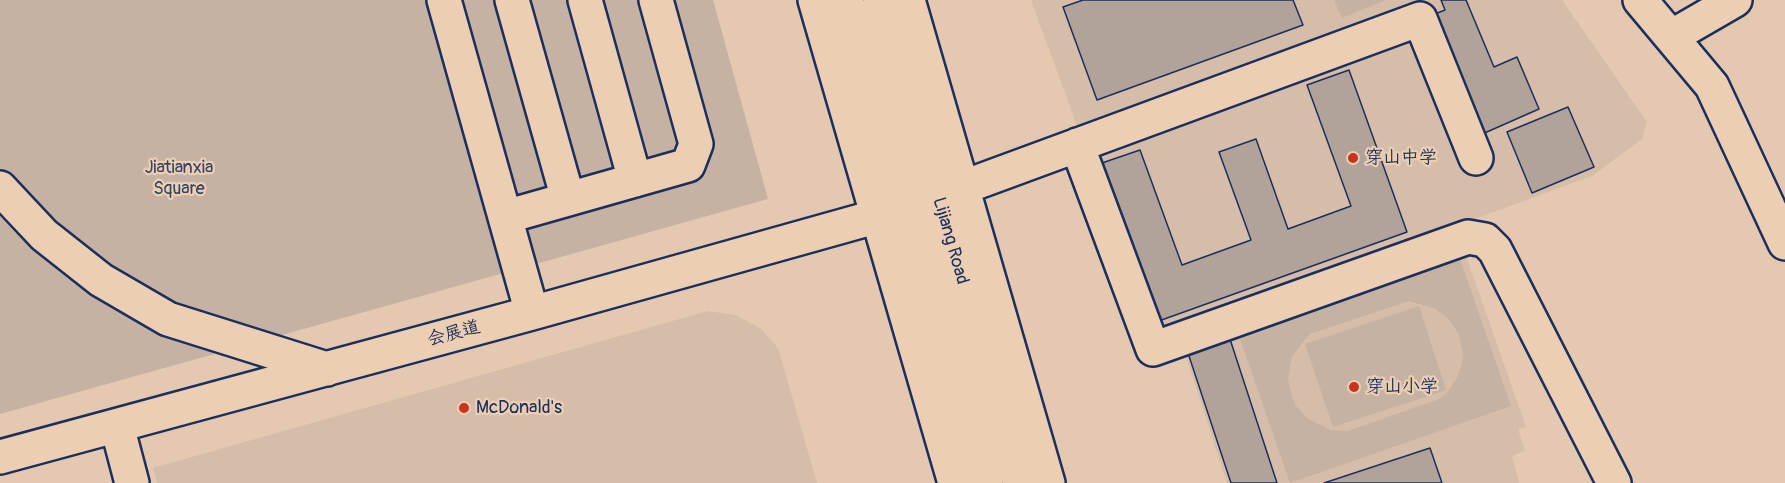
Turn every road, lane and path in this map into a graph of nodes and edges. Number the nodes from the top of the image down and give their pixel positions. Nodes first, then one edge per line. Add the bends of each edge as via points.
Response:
1 (444, 0) edge
2 (512, 0) edge
3 (585, 0) edge
4 (656, 0) edge
5 (815, 0) edge
6 (846, 0) edge
7 (880, 0) edge
8 (908, 0) edge
9 (1640, 0) edge
10 (1735, 0) edge
11 (1671, 37) junction
12 (1077, 145) junction
13 (1476, 158) dead end
14 (635, 180) junction
15 (0, 188) edge
16 (950, 192) junction
17 (568, 199) junction
18 (892, 212) junction
19 (505, 218) junction
20 (1785, 243) edge
21 (532, 314) junction
22 (327, 369) junction
23 (117, 426) junction
24 (0, 457) edge
25 (132, 483) edge
26 (955, 483) edge
27 (986, 483) edge
28 (1020, 483) edge
29 (1048, 483) edge
30 (1614, 483) edge

1 - 19 main road
2 - 17 main road
3 - 14 main road
4 - 14 main road via 696,144 688,165
5 - 18 main road
6 - 18 main road, Lijiang Road
7 - 16 main road, Lijiang Road
8 - 16 main road
9 - 11 main road
10 - 11 main road
11 - 20 main road via 1712,86
12 - 13 main road, 会展道 via 1420,19
12 - 16 main road, 会展道
12 - 30 main road via 1152,349 1468,237 1485,240 1495,250
14 - 17 main road
15 - 22 main road via 44,235 101,280 168,320
16 - 18 main road, 会展道
16 - 28 main road, Lijiang Road
16 - 29 main road
17 - 19 main road
18 - 21 main road, 会展道
18 - 26 main road
18 - 27 main road, Lijiang Road
19 - 21 main road
21 - 22 main road, 会展道
22 - 23 main road, 会展道
23 - 24 main road, 会展道
23 - 25 main road

